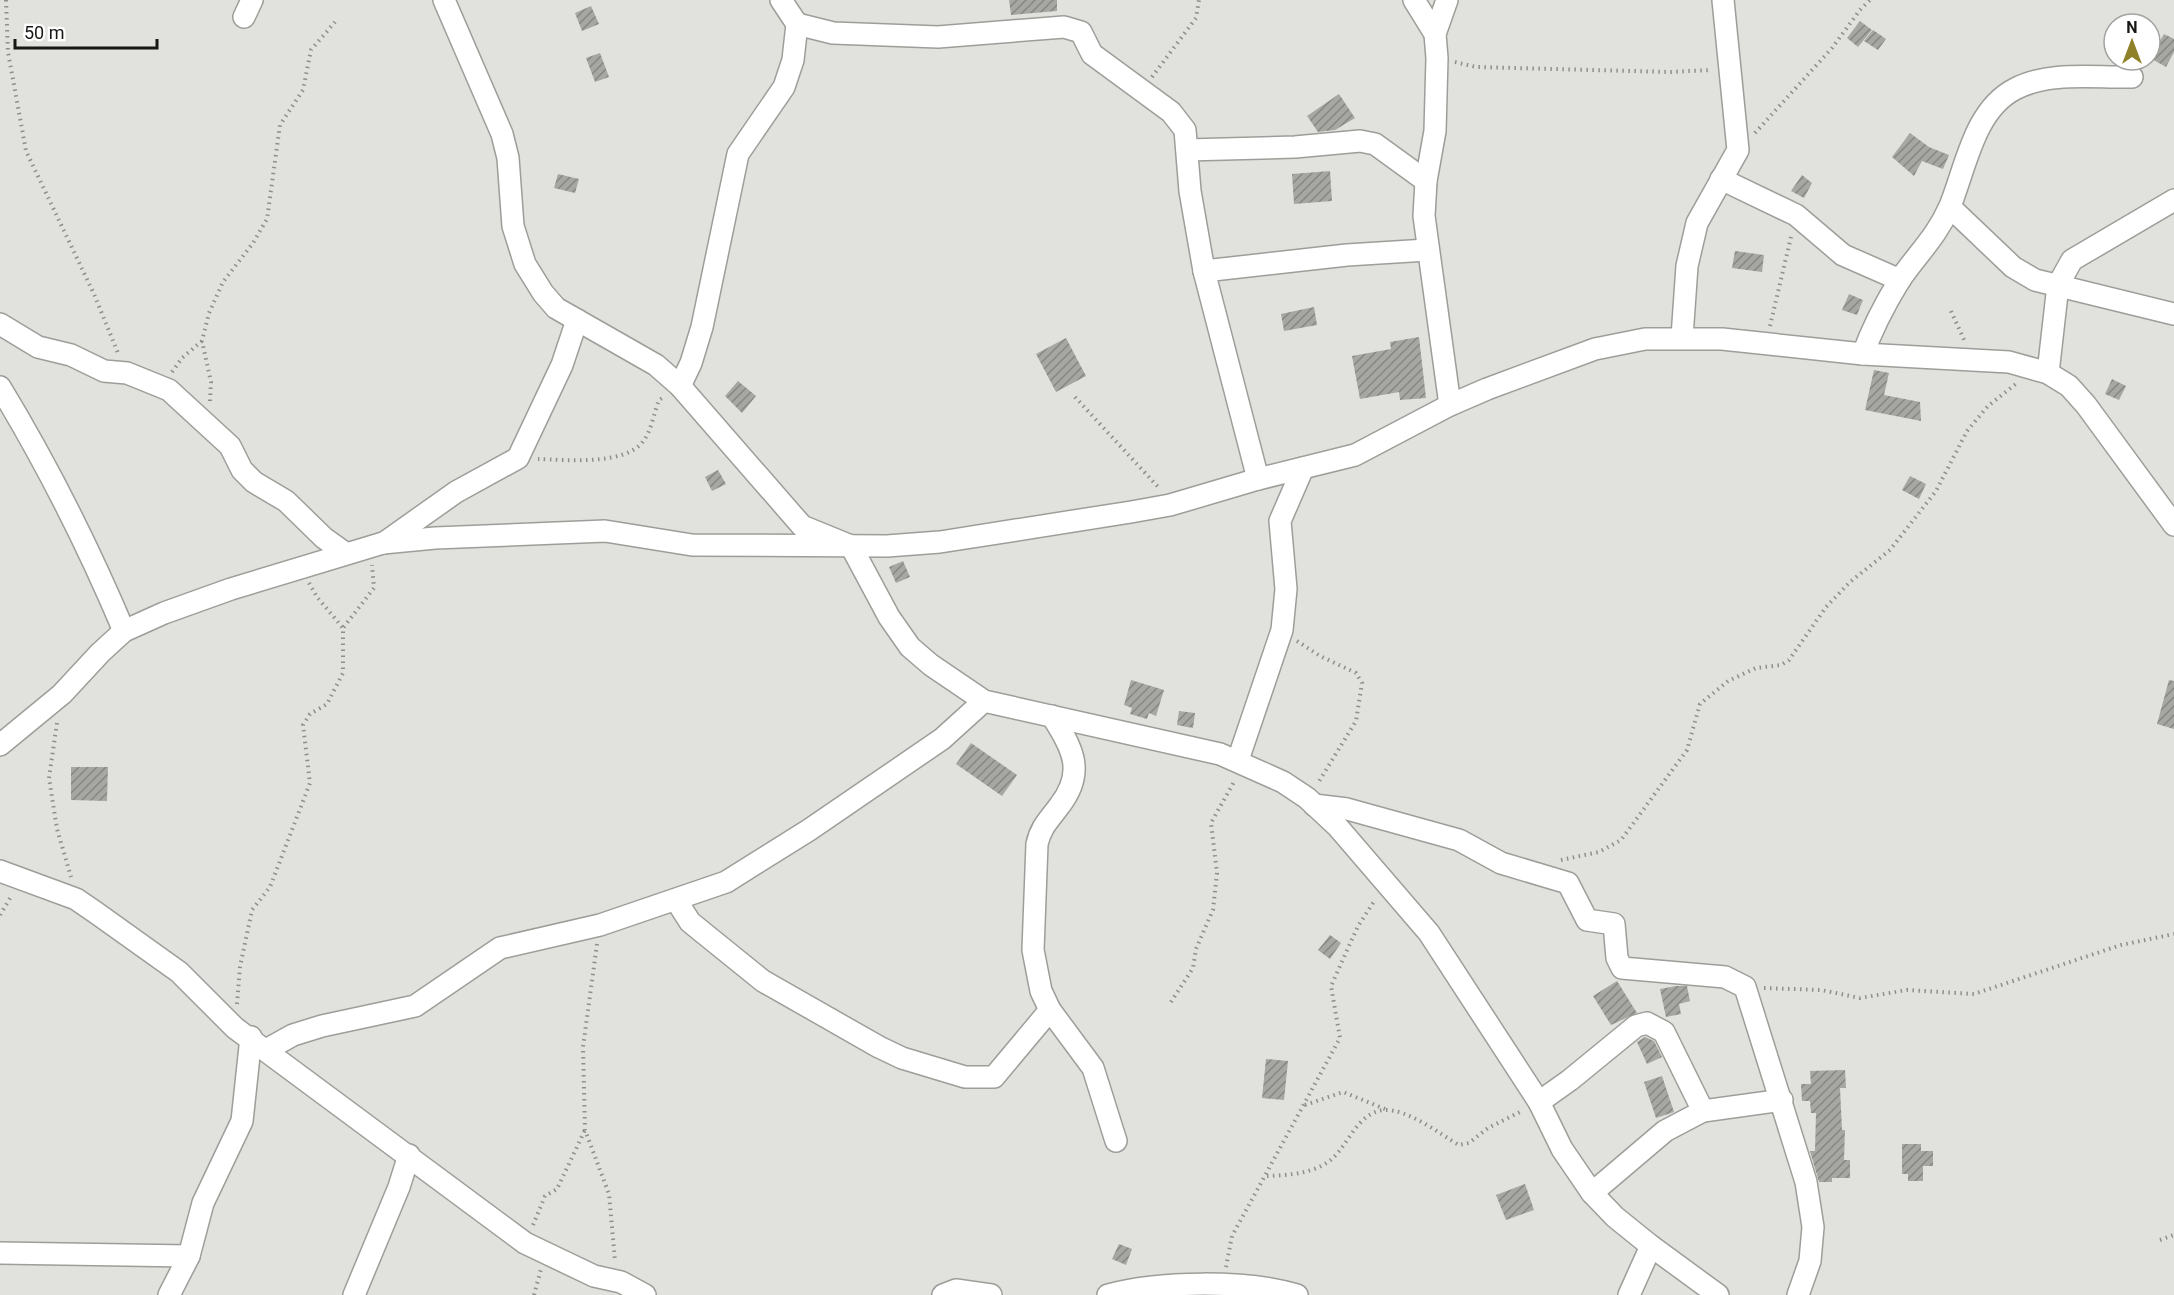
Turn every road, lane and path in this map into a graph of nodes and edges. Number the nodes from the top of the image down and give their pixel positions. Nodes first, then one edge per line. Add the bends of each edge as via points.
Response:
1 (6, 0) edge
2 (444, 0) edge
3 (781, 0) edge
4 (1199, 0) edge
5 (1414, 0) edge
6 (1447, 0) edge
7 (1723, 0) edge
8 (1870, 0) edge
9 (335, 22) dead end
10 (797, 24) junction
11 (1435, 33) junction
12 (1437, 58) junction
13 (1728, 69) junction
14 (2132, 77) dead end
15 (1140, 91) junction
16 (1187, 150) junction
17 (1738, 150) junction
18 (1721, 179) junction
19 (1426, 181) junction
20 (2174, 201) edge
21 (1950, 207) junction
22 (1796, 215) junction
23 (1427, 250) junction
24 (1204, 271) junction
25 (1900, 280) junction
26 (2058, 285) junction
27 (1951, 311) dead end
28 (2174, 314) edge
29 (577, 321) junction
30 (0, 324) edge
31 (1682, 337) junction
32 (202, 340) junction
33 (1767, 342) junction
34 (1863, 354) junction
35 (1972, 359) junction
36 (2039, 370) junction
37 (127, 374) junction
38 (680, 386) junction
39 (0, 387) edge
40 (169, 390) junction
41 (1075, 397) dead end
42 (1450, 405) junction
43 (209, 424) junction
44 (518, 459) junction
45 (1303, 468) junction
46 (1258, 479) junction
47 (1170, 505) junction
48 (2174, 525) edge
49 (376, 545) junction
50 (851, 546) junction
51 (345, 553) junction
52 (300, 567) junction
53 (343, 628) junction
54 (1282, 630) junction
55 (124, 631) junction
56 (62, 694) junction
57 (984, 701) junction
58 (1052, 716) junction
59 (0, 745) edge
60 (1238, 760) junction
61 (1311, 801) junction
62 (0, 871) edge
63 (1533, 874) junction
64 (1386, 881) junction
65 (76, 898) junction
66 (676, 900) junction
67 (600, 925) junction
68 (2174, 934) edge
69 (1745, 987) junction
70 (1171, 1002) dead end
71 (1050, 1010) junction
72 (250, 1038) junction
73 (1782, 1100) junction
74 (1539, 1102) junction
75 (1305, 1105) junction
76 (1385, 1110) junction
77 (1703, 1111) junction
78 (585, 1130) junction
79 (1116, 1141) dead end
80 (409, 1155) junction
81 (1266, 1176) junction
82 (1592, 1193) junction
83 (2174, 1235) edge
84 (2160, 1240) dead end
85 (525, 1243) junction
86 (1651, 1246) junction
87 (0, 1253) edge
88 (545, 1254) junction
89 (189, 1256) junction
90 (621, 1282) junction
91 (1225, 1284) junction
92 (169, 1295) edge
93 (354, 1295) edge
94 (534, 1295) edge
95 (645, 1295) edge
96 (943, 1295) edge
97 (991, 1295) edge
98 (1108, 1295) edge
99 (1297, 1295) edge
100 (1629, 1295) edge
101 (1718, 1295) edge
102 (1798, 1295) edge

1 - 37 path via 8,52 26,151
2 - 29 street via 502,134 508,158 513,226 525,264 556,308
3 - 10 street
4 - 15 path via 1196,18
5 - 11 street
6 - 11 street
7 - 13 street via 1729,40
8 - 17 path via 1818,64
9 - 32 path via 310,50 303,90 280,125 267,219 254,243 223,282
10 - 15 street via 833,33 938,37 1064,27 1081,32 1092,54
10 - 38 street via 793,60 784,87 738,154 702,327 692,363
11 - 12 street
12 - 13 path via 1476,67 1670,72
12 - 19 street via 1435,131
13 - 17 street
14 - 21 street via 2044,79 2014,89 1996,104 1977,131
15 - 16 street via 1171,112 1185,130
16 - 19 street via 1360,141 1375,144
16 - 24 street
17 - 18 street
18 - 22 street
18 - 31 street via 1697,223 1687,266
19 - 23 street
20 - 26 street via 2072,260
21 - 25 street via 1931,243
21 - 26 street via 2013,267 2035,280
22 - 25 street via 1843,255
22 - 33 path
23 - 24 street
23 - 42 street
24 - 46 street
25 - 34 street
26 - 28 street
26 - 36 street
27 - 35 path
29 - 38 street via 656,365
29 - 44 street via 562,365
30 - 37 street via 38,347 71,355 104,371
31 - 33 street
31 - 42 street via 1635,340 1595,349
32 - 40 path via 170,375
32 - 43 path via 211,382
33 - 34 street
34 - 35 street
35 - 36 street
36 - 48 street via 2069,386 2086,405
36 - 63 path via 1988,406 1967,431 1936,491 1890,550 1826,607 1789,660 1781,666 1756,668 1728,681 1700,704 1687,750 1621,840 1599,852 1550,863
37 - 40 street
38 - 44 path via 659,400 644,441 622,455 582,461
38 - 50 street via 802,526
39 - 55 street via 45,463
40 - 43 street
41 - 47 path via 1156,482
42 - 45 street via 1355,455
43 - 51 street via 230,446 242,470 254,482 286,501
44 - 49 street via 456,492
45 - 46 street
45 - 54 street via 1280,521 1286,589
46 - 47 street
47 - 50 street via 940,542
49 - 50 street via 435,537 605,531 692,545
49 - 51 street
49 - 53 path via 374,588
50 - 57 street via 889,618 910,647
51 - 52 street
52 - 53 path via 316,597
52 - 55 street via 164,613
53 - 72 path via 343,673 327,704 310,714 303,725 310,783 270,887 252,910 240,967
54 - 60 street
54 - 61 path via 1320,656 1356,673 1362,683 1356,721
55 - 56 street
56 - 59 street
56 - 65 path via 49,778 57,829
57 - 58 street
57 - 66 street via 942,740 809,830 726,882
58 - 60 street
58 - 71 street via 1074,757 1075,777 1062,803 1041,828 1037,844 1033,950 1041,991
60 - 61 street
60 - 70 path via 1235,781 1211,823 1217,873 1213,910 1196,949 1193,968
61 - 63 street via 1459,840 1501,863
61 - 64 street
62 - 65 street
63 - 69 street via 1568,883 1587,920 1614,924 1617,958 1622,968 1725,977
64 - 74 street via 1454,968
64 - 75 path via 1358,926 1331,986 1340,1038
65 - 72 street via 178,972
66 - 67 street
66 - 71 street via 690,922 763,981 912,1062 965,1077 994,1077
67 - 72 street via 500,948 415,1006 293,1035
67 - 78 path via 583,1047
68 - 69 path via 2121,945 1974,994 1907,990 1860,998 1821,990
69 - 73 street
71 - 79 street via 1093,1068
72 - 80 street
72 - 89 street via 242,1121 203,1203
73 - 77 street
73 - 102 street via 1806,1182 1813,1227 1810,1261
74 - 76 path via 1459,1145 1415,1118
74 - 77 street via 1636,1026 1647,1023 1664,1032
74 - 82 street via 1562,1149
75 - 76 path via 1343,1092
75 - 81 path
76 - 81 path via 1366,1116 1333,1158 1319,1167 1291,1175
77 - 82 street via 1665,1131
78 - 85 path via 557,1189 545,1196
78 - 90 path via 609,1194 612,1248
80 - 85 street
80 - 93 street
81 - 91 path via 1232,1236
82 - 86 street
83 - 84 path
85 - 88 street
86 - 100 street
86 - 101 street
87 - 89 street
88 - 90 street via 594,1276
88 - 94 path
89 - 92 street
90 - 95 street
91 - 98 street via 1131,1288
91 - 99 street
96 - 97 street via 956,1290

